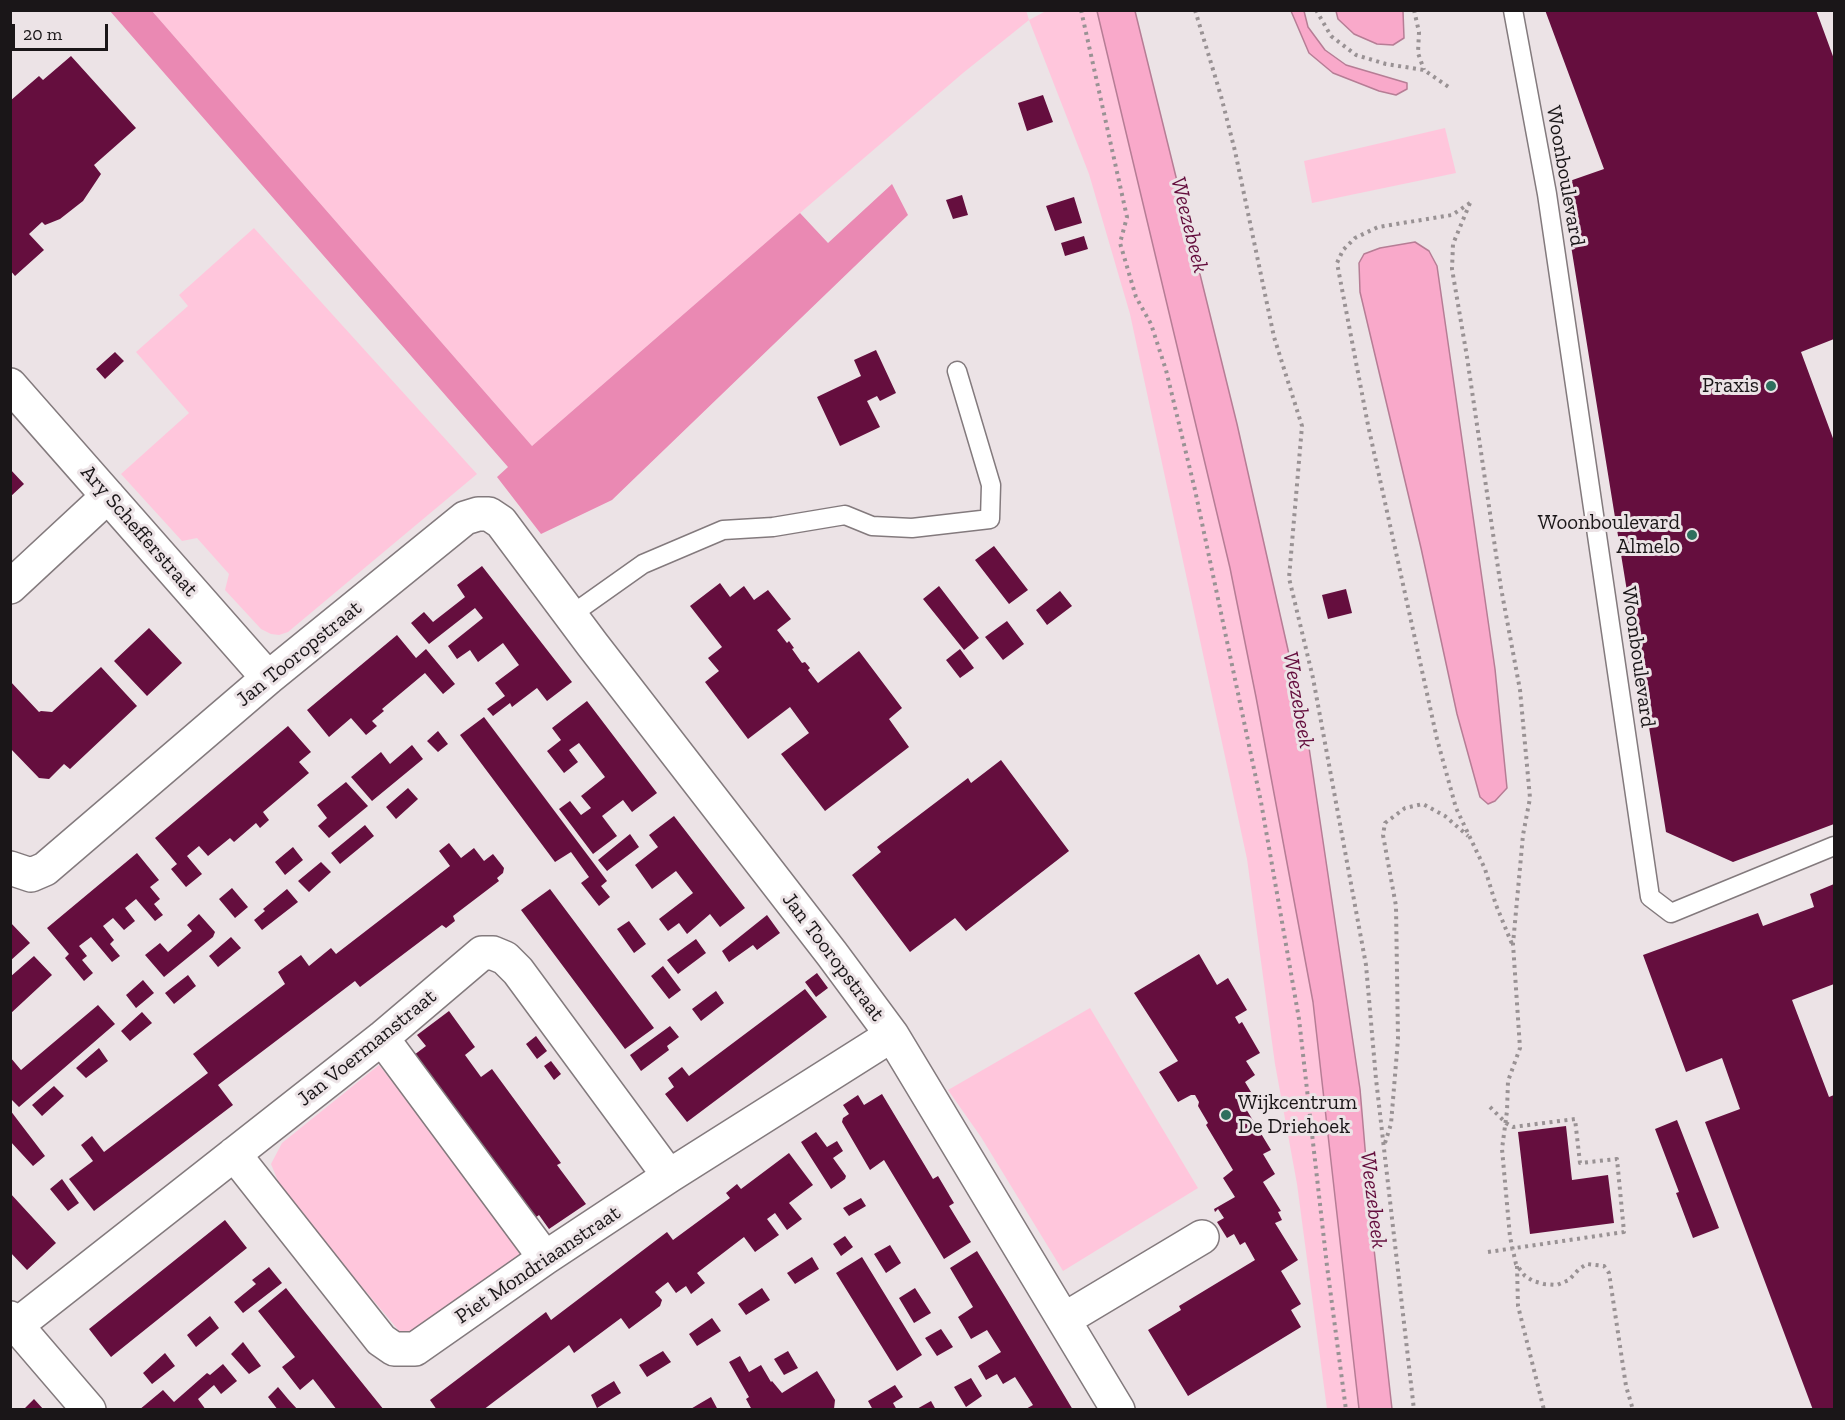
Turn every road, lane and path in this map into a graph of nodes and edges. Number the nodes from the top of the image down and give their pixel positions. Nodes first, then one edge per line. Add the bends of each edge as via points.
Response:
1 (1081, 10) edge
2 (1195, 10) edge
3 (1316, 10) edge
4 (1414, 10) edge
5 (1512, 10) edge
6 (1424, 70) junction
7 (1450, 88) dead end
8 (957, 371) dead end
9 (10, 385) edge
10 (108, 496) junction
11 (10, 587) edge
12 (571, 615) junction
13 (268, 678) junction
14 (1471, 839) junction
15 (1834, 846) edge
16 (10, 868) edge
17 (1513, 944) junction
18 (892, 1035) junction
19 (382, 1038) junction
20 (1488, 1105) dead end
21 (1506, 1124) junction
22 (1384, 1146) junction
23 (234, 1154) junction
24 (669, 1176) junction
25 (1202, 1237) dead end
26 (1513, 1248) junction
27 (1488, 1252) dead end
28 (545, 1258) junction
29 (1516, 1264) junction
30 (1065, 1319) junction
31 (14, 1322) edge
32 (88, 1410) edge
33 (1118, 1410) edge
34 (1346, 1410) edge
35 (1414, 1410) edge
36 (1544, 1410) edge
37 (1633, 1410) edge

1 - 34 path via 1127,218 1120,243 1136,297 1151,324 1196,490 1261,802 1299,1019
2 - 22 path via 1235,151 1274,337 1302,426 1289,578 1313,678 1366,965
3 - 6 path via 1330,36 1356,55
4 - 6 path via 1418,53
5 - 15 lane, Woonboulevard via 1547,194 1650,897 1671,913
6 - 7 path
8 - 12 lane via 991,485 990,519 912,528 872,526 846,515 773,527 723,530 643,564
9 - 10 street, Ary Schefferstraat
10 - 11 street
10 - 13 street, Ary Schefferstraat
12 - 13 street, Jan Tooropstraat via 501,522 489,514 478,514 465,518
12 - 18 street, Jan Tooropstraat
13 - 16 street, Jan Tooropstraat via 45,869 31,875
14 - 17 path
14 - 17 path via 1456,808 1437,739 1337,263 1355,238 1378,227 1452,214 1470,203 1454,244 1452,269 1520,690 1530,798
14 - 22 path via 1445,816 1423,804 1406,808 1385,823 1383,835 1396,906 1398,1040 1391,1124
17 - 21 path via 1521,1048 1508,1081
18 - 24 street, Piet Mondriaanstraat
18 - 30 street, Jan Tooropstraat
19 - 23 street, Jan Voermanstraat
19 - 24 street, Jan Voermanstraat via 482,953 505,958
19 - 28 street
20 - 21 path
21 - 26 path via 1502,1149
21 - 26 path via 1513,1127 1575,1119 1580,1163 1617,1159 1624,1232
22 - 35 path
23 - 28 street, Piet Mondriaanstraat via 381,1340 394,1349 415,1349
23 - 31 street, Jan Voermanstraat
24 - 28 street, Piet Mondriaanstraat
25 - 30 street
26 - 27 path
26 - 29 path
29 - 36 path via 1518,1306
29 - 37 path via 1525,1276 1544,1284 1557,1285 1569,1280 1587,1264 1604,1266 1610,1273
30 - 33 street, Jan Tooropstraat
31 - 32 street

